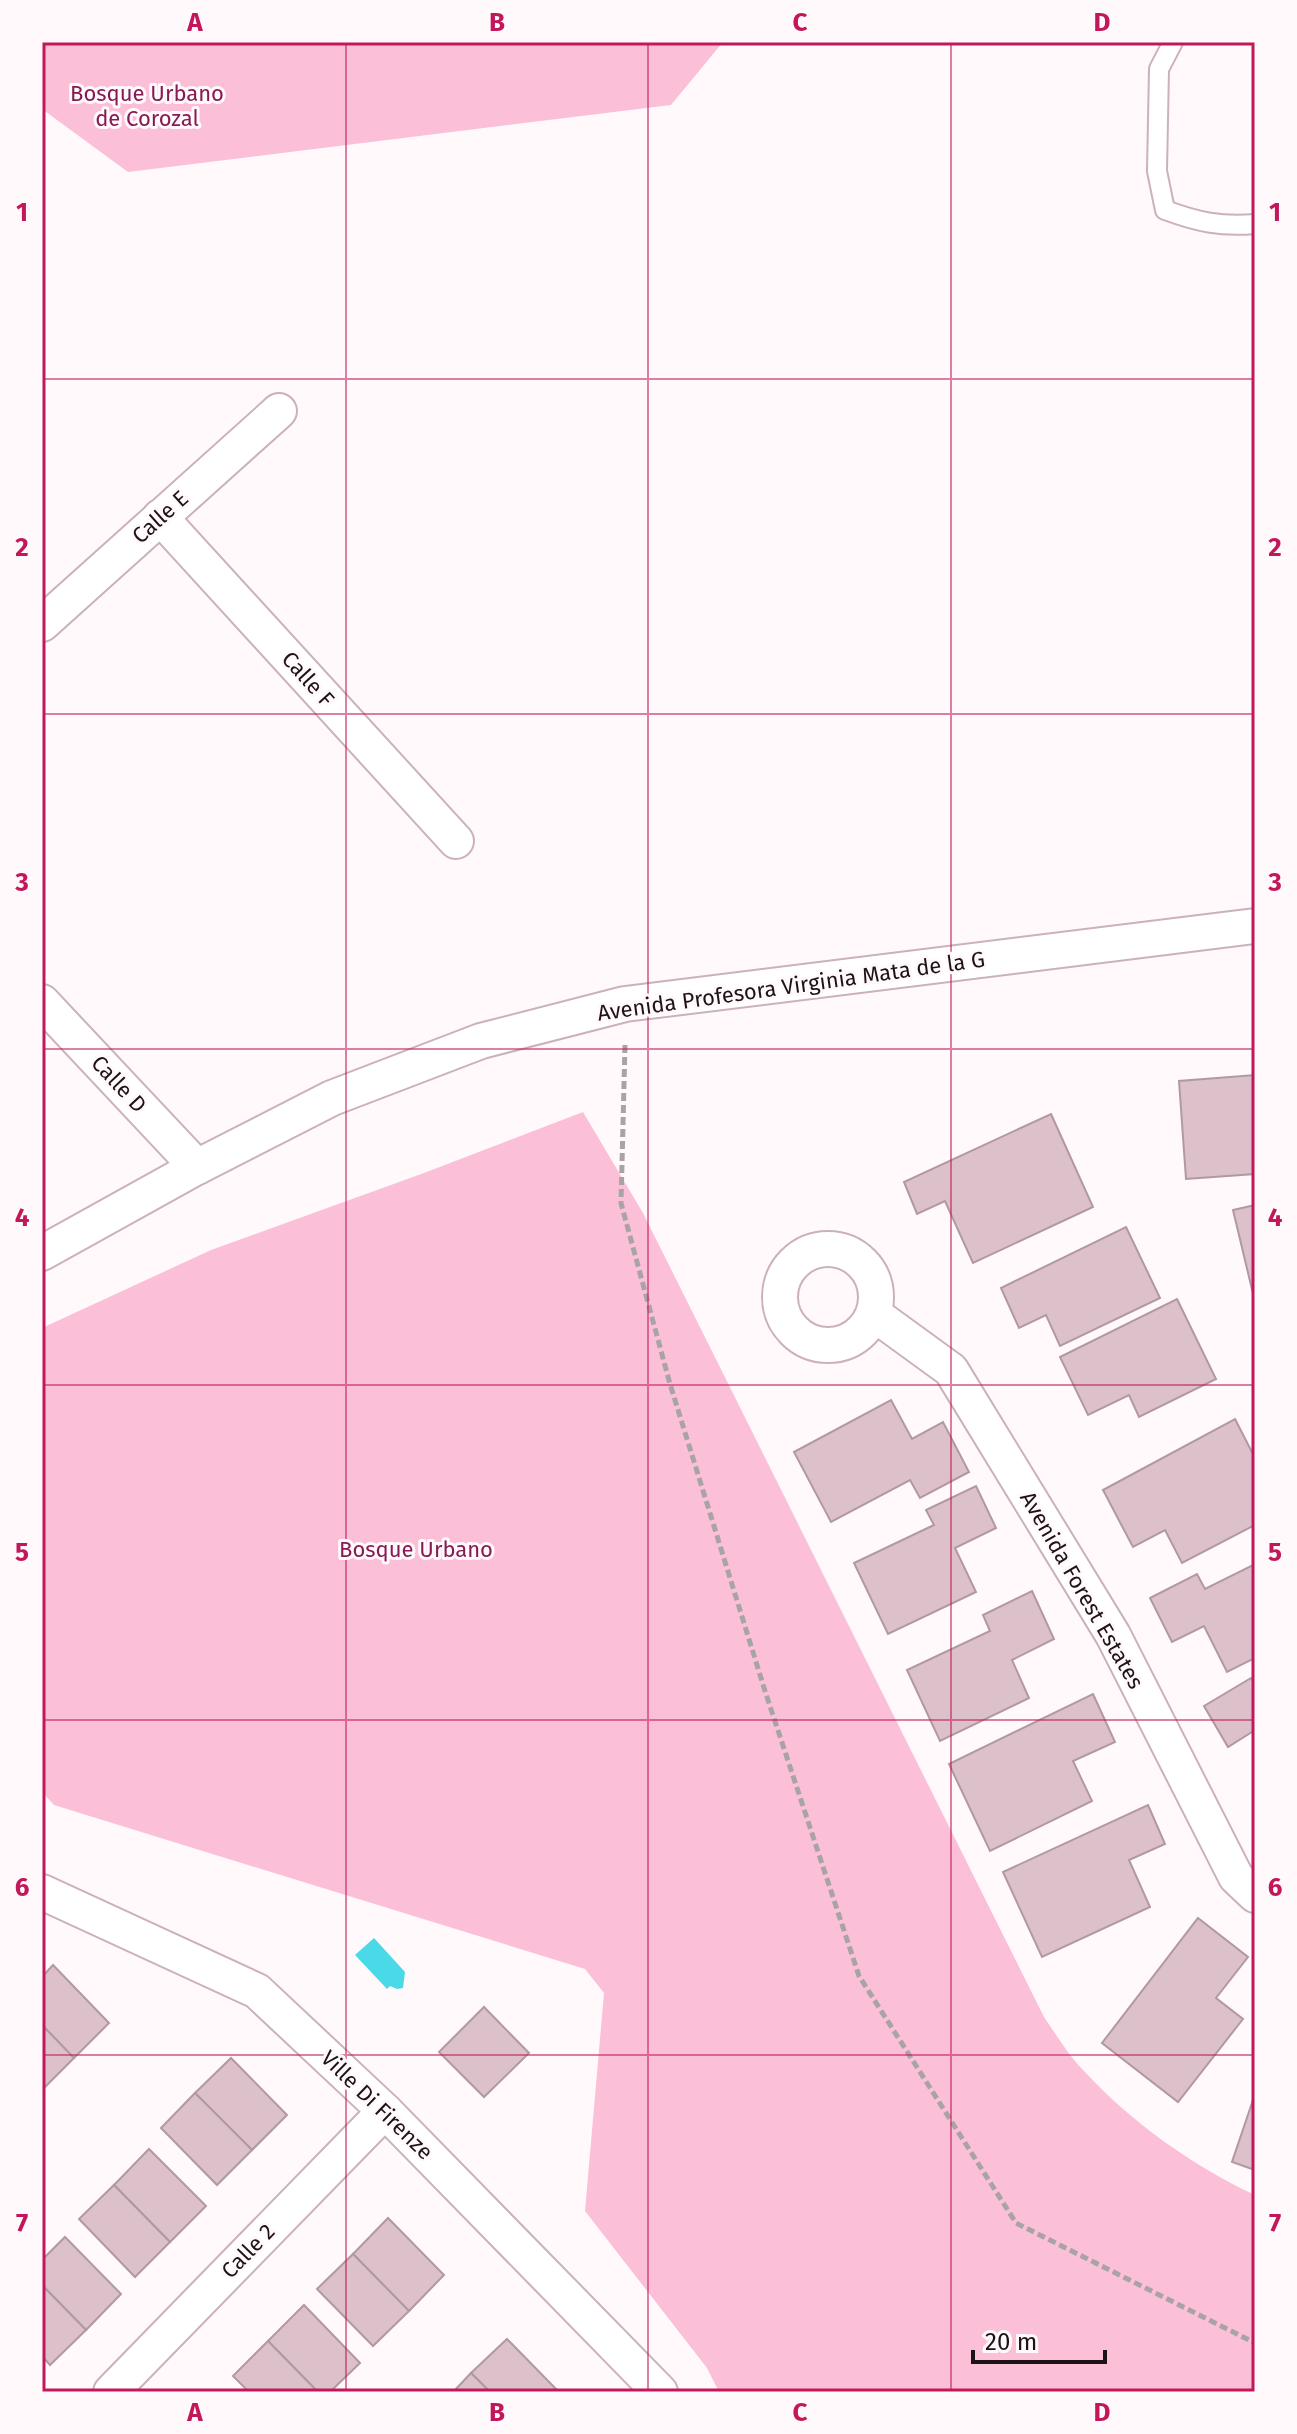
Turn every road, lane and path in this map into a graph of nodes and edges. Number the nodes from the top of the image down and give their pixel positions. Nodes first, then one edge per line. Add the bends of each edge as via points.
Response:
1 (1173, 42) edge
2 (1255, 224) edge
3 (279, 411) dead end
4 (160, 517) junction
5 (42, 624) edge
6 (456, 841) dead end
7 (1255, 926) edge
8 (42, 1002) edge
9 (625, 1004) junction
10 (197, 1167) junction
11 (42, 1253) edge
12 (874, 1314) dead end
13 (42, 1892) edge
14 (1255, 1895) edge
15 (385, 2111) junction
16 (1255, 2343) edge
17 (111, 2392) edge
18 (660, 2392) edge

1 - 2 lane via 1159,69 1157,171 1165,210 1195,221
3 - 4 street, Calle E
4 - 5 street, Calle E
4 - 6 street, Calle F
7 - 9 street, Avenida Profesora Virginia Mata de la G
8 - 10 street, Calle D
9 - 10 street, Avenida Profesora Virginia Mata de la G via 481,1041 347,1092
9 - 16 path via 621,1203 684,1428 859,1976 1016,2223
10 - 11 street, Avenida Profesora Virginia Mata de la G
12 - 14 street, Avenida Forest Estates via 951,1370 1113,1635 1236,1877
13 - 15 street, Ville Di Firenze via 257,1991
15 - 17 street, Calle 2
15 - 18 street, Ville Di Firenze

